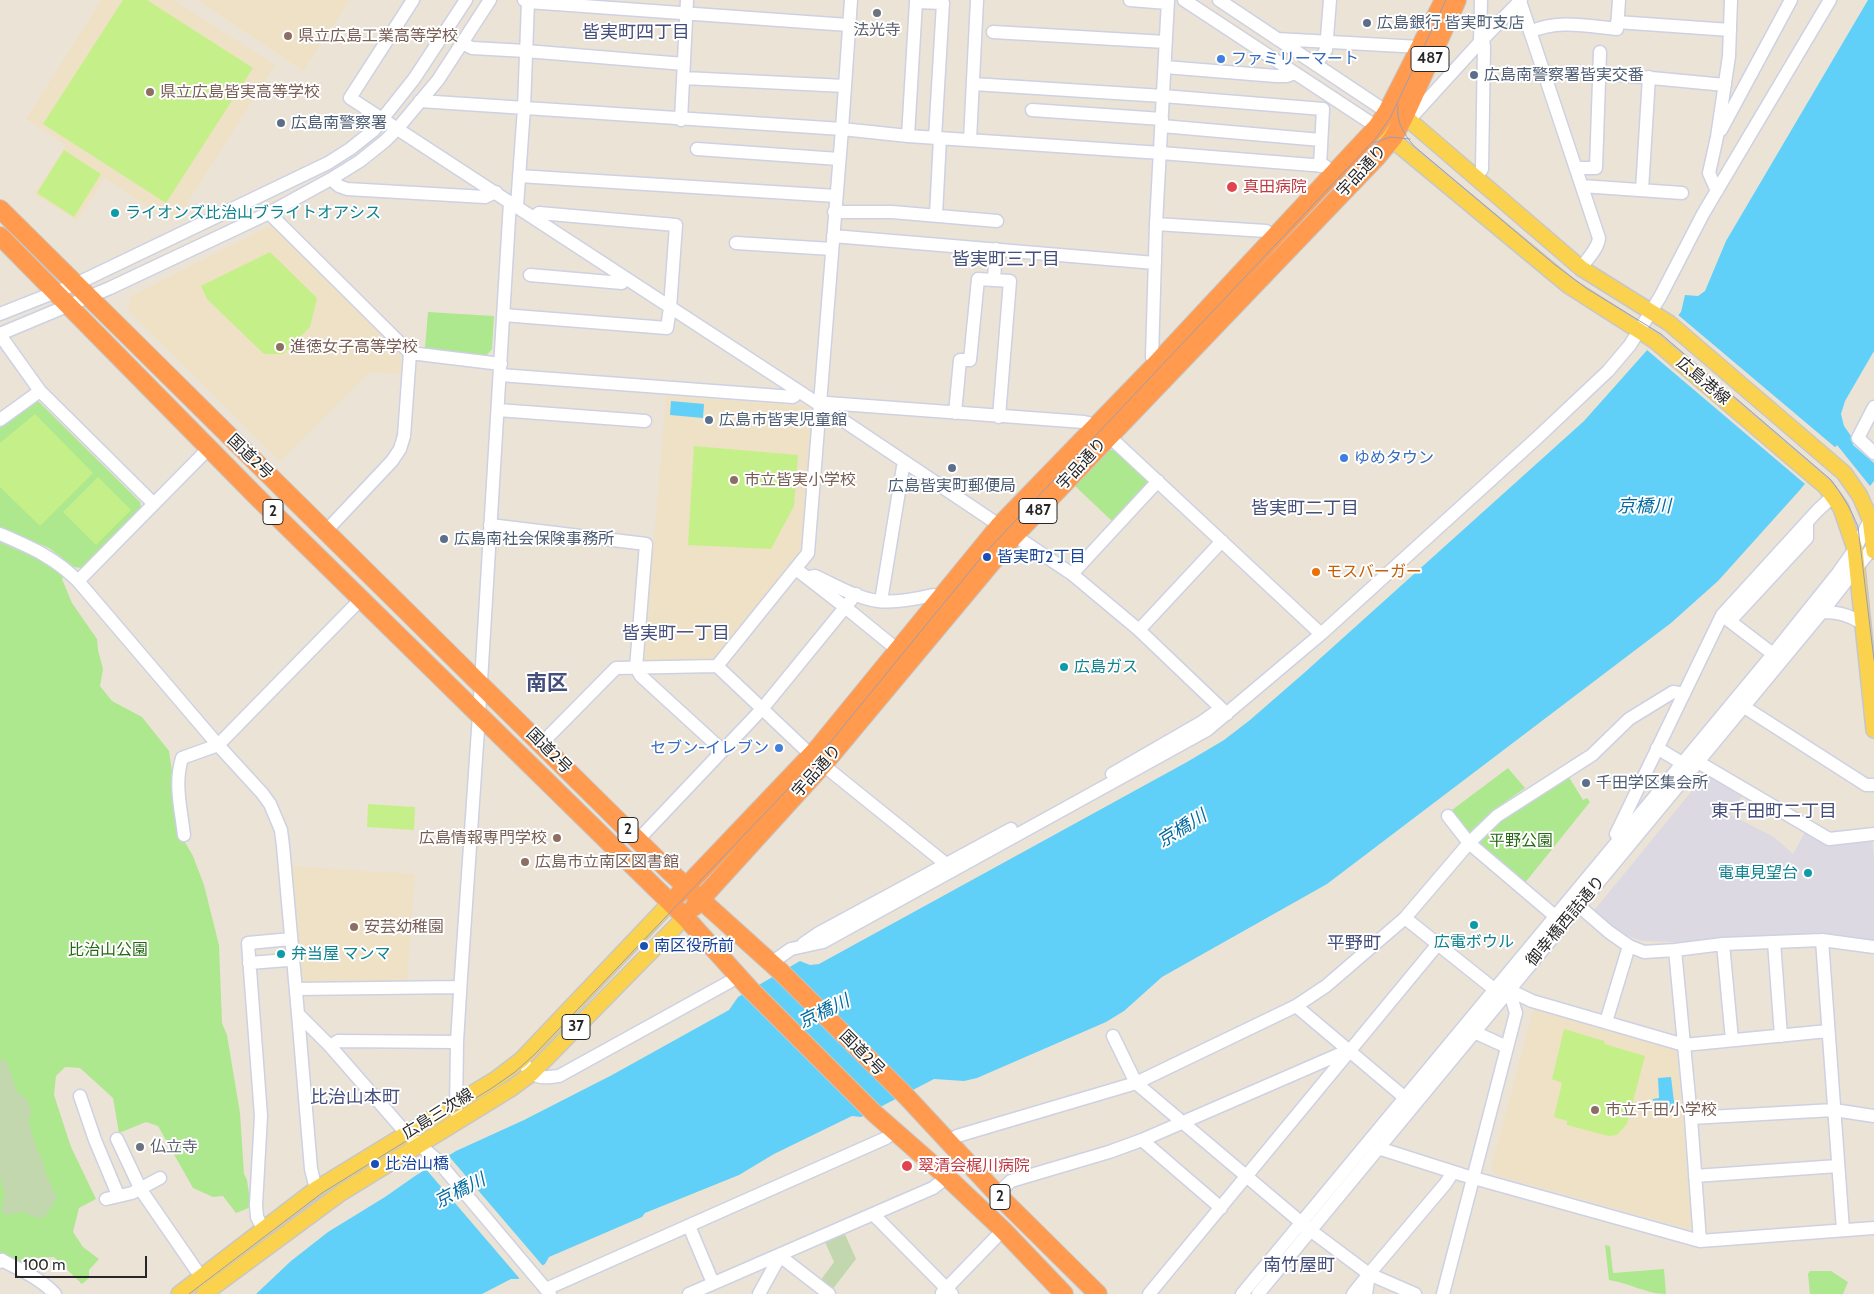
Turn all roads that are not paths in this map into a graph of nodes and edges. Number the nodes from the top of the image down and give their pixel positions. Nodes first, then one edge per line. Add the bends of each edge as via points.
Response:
1 (414, 0) edge
2 (466, 0) edge
3 (490, 0) edge
4 (687, 0) edge
5 (851, 0) edge
6 (977, 0) edge
7 (1130, 0) edge
8 (1184, 0) edge
9 (1218, 0) edge
10 (1330, 0) edge
11 (1444, 0) edge
12 (1457, 0) edge
13 (1481, 0) edge
14 (1619, 0) edge
15 (1731, 0) edge
16 (1791, 0) edge
17 (1830, 0) edge
18 (526, 1) edge
19 (1521, 1) edge
20 (1168, 2) edge
21 (686, 14) junction
22 (1617, 22) junction
23 (848, 25) junction
24 (1730, 30) junction
25 (993, 32) dead end
26 (1530, 32) junction
27 (1277, 39) junction
28 (1482, 41) junction
29 (1166, 42) junction
30 (1327, 42) junction
31 (462, 43) junction
32 (1420, 47) junction
33 (526, 51) junction
34 (1600, 52) dead end
35 (684, 64) junction
36 (1316, 65) junction
37 (1165, 67) junction
38 (1295, 73) junction
39 (1599, 73) junction
40 (1649, 77) junction
41 (684, 78) junction
42 (973, 84) junction
43 (1725, 85) junction
44 (845, 86) junction
45 (1163, 96) junction
46 (420, 101) junction
47 (524, 108) junction
48 (1032, 110) dead end
49 (1400, 117) junction
50 (384, 118) junction
51 (681, 120) junction
52 (1162, 122) junction
53 (1377, 127) junction
54 (398, 128) junction
55 (842, 129) junction
56 (908, 136) junction
57 (938, 138) junction
58 (1392, 138) junction
59 (1716, 138) junction
60 (970, 140) junction
61 (1321, 140) junction
62 (697, 149) dead end
63 (1161, 153) junction
64 (839, 159) junction
65 (1576, 168) junction
66 (1327, 171) junction
67 (519, 176) junction
68 (1476, 178) junction
69 (331, 179) junction
70 (1582, 186) junction
71 (1642, 190) junction
72 (1717, 191) junction
73 (496, 192) junction
74 (1682, 193) dead end
75 (836, 196) junction
76 (513, 204) junction
77 (0, 209) edge
78 (834, 212) junction
79 (269, 213) junction
80 (936, 216) junction
81 (534, 217) junction
82 (996, 221) dead end
83 (1156, 224) junction
84 (0, 236) edge
85 (833, 236) junction
86 (1274, 239) junction
87 (736, 244) dead end
88 (832, 249) junction
89 (996, 250) junction
90 (1155, 263) junction
91 (1581, 268) junction
92 (530, 275) dead end
93 (625, 278) junction
94 (994, 280) junction
95 (76, 284) junction
96 (56, 292) junction
97 (89, 297) junction
98 (68, 306) junction
99 (670, 308) junction
100 (1652, 311) junction
101 (0, 314) edge
102 (504, 315) junction
103 (1640, 330) junction
104 (0, 335) edge
105 (410, 353) junction
106 (1155, 365) junction
107 (500, 369) junction
108 (40, 390) junction
109 (799, 392) junction
110 (820, 405) junction
111 (1874, 407) edge
112 (498, 410) junction
113 (955, 413) junction
114 (999, 416) junction
115 (0, 420) edge
116 (645, 421) dead end
117 (1103, 430) junction
118 (209, 448) junction
119 (1874, 453) edge
120 (905, 463) junction
121 (1158, 481) junction
122 (1834, 496) junction
123 (154, 504) junction
124 (490, 526) junction
125 (1000, 526) junction
126 (326, 531) junction
127 (1873, 532) edge
128 (0, 534) edge
129 (1014, 536) junction
130 (1222, 541) junction
131 (1855, 549) junction
132 (1874, 552) edge
133 (796, 569) junction
134 (1856, 569) junction
135 (1072, 574) junction
136 (807, 578) junction
137 (78, 581) junction
138 (856, 594) junction
139 (361, 599) junction
140 (940, 600) junction
141 (881, 601) junction
142 (846, 607) junction
143 (1822, 612) junction
144 (1726, 618) junction
145 (1862, 623) junction
146 (1139, 630) junction
147 (1321, 634) junction
148 (1772, 654) junction
149 (905, 655) junction
150 (717, 666) junction
151 (636, 668) junction
152 (481, 683) junction
153 (1684, 694) junction
154 (1739, 703) junction
155 (762, 709) junction
156 (1224, 711) junction
157 (480, 715) junction
158 (1874, 730) edge
159 (542, 744) junction
160 (218, 746) junction
161 (1657, 748) junction
162 (722, 750) junction
163 (818, 760) junction
164 (1698, 762) junction
165 (1682, 763) junction
166 (1874, 786) edge
167 (1448, 816) dead end
168 (1874, 834) edge
169 (184, 835) dead end
170 (638, 840) junction
171 (1469, 843) junction
172 (1608, 852) junction
173 (946, 864) junction
174 (685, 887) junction
175 (700, 899) junction
176 (1574, 902) junction
177 (670, 903) junction
178 (685, 917) junction
179 (1405, 918) junction
180 (1560, 920) junction
181 (291, 939) junction
182 (1822, 940) junction
183 (1774, 942) junction
184 (1438, 944) junction
185 (1723, 944) junction
186 (1629, 946) junction
187 (799, 947) junction
188 (1874, 947) edge
189 (1675, 950) junction
190 (288, 960) dead end
191 (249, 963) junction
192 (775, 967) junction
193 (745, 982) junction
194 (460, 987) junction
195 (296, 989) junction
196 (1494, 989) junction
197 (1509, 990) junction
198 (1296, 1006) junction
199 (298, 1014) junction
200 (1606, 1022) junction
201 (1828, 1031) junction
202 (1474, 1032) junction
203 (1113, 1036) dead end
204 (1781, 1036) junction
205 (1732, 1040) junction
206 (457, 1042) junction
207 (1684, 1044) junction
208 (330, 1046) junction
209 (1507, 1047) junction
210 (1349, 1050) junction
211 (521, 1060) junction
212 (531, 1074) junction
213 (1136, 1083) junction
214 (80, 1096) dead end
215 (1410, 1101) junction
216 (455, 1102) junction
217 (1834, 1110) junction
218 (1874, 1116) edge
219 (1691, 1118) junction
220 (1183, 1121) junction
221 (456, 1122) junction
222 (894, 1132) junction
223 (406, 1133) junction
224 (118, 1139) dead end
225 (1142, 1140) junction
226 (948, 1142) junction
227 (1374, 1144) junction
228 (420, 1146) junction
229 (1838, 1166) junction
230 (1452, 1172) junction
231 (1694, 1176) junction
232 (947, 1177) junction
233 (1247, 1177) junction
234 (160, 1178) dead end
235 (1474, 1178) junction
236 (316, 1189) junction
237 (141, 1190) junction
238 (997, 1194) junction
239 (1221, 1208) junction
240 (873, 1214) junction
241 (689, 1226) junction
242 (1305, 1227) junction
243 (1874, 1228) edge
244 (263, 1230) junction
245 (1003, 1230) junction
246 (1843, 1230) junction
247 (1700, 1241) junction
248 (780, 1256) junction
249 (0, 1262) edge
250 (1369, 1274) junction
251 (201, 1277) junction
252 (714, 1283) junction
253 (548, 1292) edge
254 (946, 1292) edge
255 (55, 1294) edge
256 (180, 1294) edge
257 (204, 1294) edge
258 (688, 1294) edge
259 (759, 1294) edge
260 (829, 1294) edge
261 (1064, 1294) edge
262 (1098, 1294) edge
263 (1149, 1294) edge
264 (1242, 1294) edge
265 (1258, 1294) edge
266 (1353, 1294) edge
267 (1366, 1294) edge
268 (1414, 1294) edge
269 (1443, 1294) edge

1 - 50 street via 350,98
2 - 50 street
3 - 31 street
4 - 21 street
5 - 23 street
6 - 42 street
7 - 20 street
8 - 38 street
9 - 27 street
10 - 30 street
11 - 32 highway, 宇品通り / 487
12 - 49 highway, 宇品通り / 487
13 - 28 street
14 - 22 street
15 - 24 street
16 - 59 street
17 - 72 street
18 - 21 street
18 - 33 street
19 - 26 street
19 - 28 street
20 - 29 street
21 - 23 street
21 - 35 street
22 - 24 street
22 - 26 street via 1617,28 1554,24
23 - 44 street
24 - 43 street
25 - 29 street
26 - 65 street
27 - 30 street
27 - 36 street
28 - 49 street
28 - 68 street via 1482,169
29 - 37 street
30 - 32 street
30 - 36 street via 1326,50
31 - 33 street via 472,48
31 - 46 street
32 - 49 highway, 宇品通り / 487
33 - 35 street
33 - 47 street
34 - 39 street
35 - 41 street
36 - 49 street
37 - 38 street via 1276,76
37 - 45 street
38 - 53 street
39 - 40 street
39 - 65 street via 1596,168
40 - 43 street
40 - 71 street
41 - 44 street
41 - 51 street
42 - 45 street
42 - 60 street
43 - 59 street
44 - 55 street
45 - 52 street
45 - 61 street via 1323,109
46 - 47 street
46 - 54 street
47 - 51 street
47 - 67 street
48 - 52 street
49 - 53 highway, 宇品通り / 487
49 - 58 highway, 宇品通り / 487
49 - 68 main road, 広島港線
50 - 54 street
50 - 95 street via 350,149 328,162
51 - 55 street
52 - 61 street
52 - 63 street
53 - 58 main road, 広島港線
53 - 66 highway, 宇品通り / 487
54 - 69 street via 360,161
54 - 73 street
55 - 56 street
55 - 64 street
56 - 57 street
56 - 57 street via 916,2 943,3
57 - 60 street
57 - 80 street
58 - 103 main road, 広島港線 via 1569,286
58 - 117 highway, 宇品通り / 487
59 - 72 street via 1708,173
60 - 63 street
61 - 66 street
62 - 64 street
63 - 66 street
63 - 83 street
64 - 75 street
65 - 70 street
66 - 86 highway, 宇品通り / 487
67 - 75 street
67 - 76 street
68 - 91 main road, 広島港線
69 - 73 street via 347,189 485,197
69 - 79 street
70 - 71 street
70 - 91 street via 1598,243
71 - 74 street
72 - 100 street
73 - 76 street
75 - 78 street
76 - 81 street
76 - 102 street
77 - 95 highway, 国道2号 / 2
78 - 80 street
78 - 85 street
79 - 97 street
79 - 105 street
80 - 82 street
81 - 93 street
81 - 99 street via 539,213 676,225
83 - 86 street via 1266,231
83 - 90 street
84 - 96 highway, 国道2号 / 2
85 - 88 street
85 - 89 street
86 - 106 highway, 宇品通り / 487
87 - 88 street
88 - 110 street
89 - 90 street
89 - 94 street
90 - 106 street via 1152,356
91 - 100 main road, 広島港線
92 - 93 street via 622,283
93 - 99 street
94 - 113 street via 978,279 970,360 960,360
94 - 114 street via 1010,281
95 - 96 street
95 - 97 highway, 国道2号 / 2
96 - 98 highway, 国道2号 / 2
96 - 101 street
97 - 98 street
97 - 126 highway, 国道2号 / 2
98 - 104 street
98 - 118 highway, 国道2号 / 2
99 - 102 street via 667,328
99 - 109 street
100 - 103 street
100 - 127 main road, 広島港線 via 1844,473 1854,485
102 - 107 street
103 - 122 main road, 広島港線 via 1814,474
103 - 147 street via 1608,371
104 - 108 street
105 - 107 street
105 - 126 street via 404,436 400,449
106 - 117 highway, 宇品通り / 487
107 - 109 street via 792,396
107 - 112 street
108 - 115 street
108 - 123 street
109 - 110 street
110 - 113 street
110 - 120 street
110 - 133 street via 808,553
111 - 119 street via 1858,438
112 - 116 street
112 - 124 street
113 - 114 street
114 - 117 street via 1084,422
117 - 121 street
117 - 125 highway, 宇品通り / 487
117 - 129 highway, 宇品通り / 487
118 - 123 street
118 - 139 highway, 国道2号 / 2
120 - 125 street
120 - 141 street
121 - 130 street
121 - 135 street
122 - 131 main road, 広島港線
122 - 144 street via 1807,522
123 - 137 street
124 - 151 street via 646,544
124 - 152 street
125 - 129 street
125 - 140 highway, 宇品通り / 487
126 - 152 highway, 国道2号 / 2
127 - 131 street, 御幸橋西詰通り
127 - 132 main road, 広島港線
127 - 134 street, 御幸橋西詰通り
128 - 137 street via 46,555
129 - 135 street
129 - 149 highway, 宇品通り / 487
130 - 146 street
130 - 147 street
131 - 134 main road, 広島港線
131 - 148 street, 御幸橋西詰通り
133 - 136 street
133 - 150 street
134 - 143 street, 御幸橋西詰通り
134 - 145 main road, 広島港線
135 - 146 street
136 - 138 street via 815,576
136 - 142 street
137 - 160 street
138 - 141 street
138 - 142 street
139 - 157 highway, 国道2号 / 2
139 - 160 street
140 - 141 street via 933,595 912,600
140 - 149 highway, 宇品通り / 487
142 - 149 street
142 - 155 street
143 - 145 street via 1836,612
143 - 154 street, 御幸橋西詰通り
144 - 148 street
144 - 153 street
145 - 158 main road, 広島港線
146 - 156 street
147 - 156 street
148 - 154 street, 御幸橋西詰通り
149 - 163 highway, 宇品通り / 487
150 - 151 street
150 - 155 street
151 - 159 street via 616,668
151 - 162 street
152 - 157 street
152 - 159 highway, 国道2号 / 2
153 - 161 street
153 - 171 street via 1673,692 1629,719 1592,755 1506,809
154 - 164 street, 御幸橋西詰通り
154 - 165 street, 御幸橋西詰通り
154 - 166 street via 1866,785
155 - 162 street
155 - 163 street
156 - 173 street
156 - 187 street via 1207,730 1192,740 831,937
157 - 177 highway, 国道2号 / 2
157 - 194 street
159 - 170 highway, 国道2号 / 2
160 - 169 street via 182,758 177,788
160 - 181 street via 262,793 276,815 283,846
161 - 165 street
161 - 172 street
162 - 170 street
163 - 173 street
163 - 174 highway, 宇品通り / 487
163 - 175 highway, 宇品通り / 487
164 - 165 street
164 - 168 street via 1830,839
164 - 176 street, 御幸橋西詰通り
165 - 172 street, 御幸橋西詰通り
167 - 171 street
170 - 174 highway, 国道2号 / 2
171 - 179 street
171 - 180 street
172 - 176 street, 御幸橋西詰通り
173 - 187 street
174 - 175 highway, 国道2号 / 2
174 - 177 highway, 宇品通り / 487
175 - 178 highway, 宇品通り / 487
175 - 192 highway, 国道2号 / 2
176 - 180 street, 御幸橋西詰通り
176 - 186 street
177 - 178 highway, 国道2号 / 2
177 - 211 main road, 広島三次線 / 37
178 - 193 highway, 国道2号 / 2
178 - 212 main road, 広島三次線 / 37
179 - 184 street
179 - 198 street via 1326,986
180 - 196 street, 御幸橋西詰通り
180 - 197 street, 御幸橋西詰通り
181 - 191 street via 248,943
181 - 195 street
182 - 183 street
182 - 188 street
182 - 201 street
183 - 185 street
183 - 204 street
184 - 196 street
184 - 210 street
185 - 189 street
185 - 205 street
186 - 189 street via 1644,952
186 - 200 street
187 - 192 street via 791,949
189 - 207 street
190 - 191 street
191 - 244 street via 261,1116 256,1205
192 - 226 highway, 国道2号 / 2
193 - 212 street via 559,1076 540,1078
193 - 222 highway, 国道2号 / 2
194 - 195 street
194 - 206 street
195 - 199 street
196 - 197 street
196 - 215 street, 御幸橋西詰通り
197 - 200 street via 1532,1001
197 - 202 street, 御幸橋西詰通り
197 - 209 street via 1516,1013
198 - 210 street
198 - 213 street
199 - 208 street
199 - 236 street via 311,1169
200 - 207 street
201 - 204 street
201 - 217 street
202 - 209 street
202 - 215 street, 御幸橋西詰通り
203 - 213 street
204 - 205 street
205 - 207 street
206 - 208 street via 338,1041
206 - 216 street
207 - 219 street
208 - 223 street
209 - 235 street
210 - 215 street
210 - 220 street
210 - 233 street
211 - 212 street
211 - 216 main road, 広島三次線 / 37 via 496,1079
212 - 221 main road, 広島三次線 / 37
213 - 220 street
213 - 226 street via 957,1136
214 - 237 street via 112,1197
215 - 227 street, 御幸橋西詰通り
216 - 221 street
216 - 223 main road, 広島三次線 / 37
217 - 218 street
217 - 219 street
217 - 229 street
219 - 231 street
220 - 225 street
220 - 233 street
221 - 228 main road, 広島三次線 / 37
222 - 232 highway, 国道2号 / 2
222 - 241 street
223 - 228 street
223 - 236 main road, 広島三次線 / 37
224 - 237 street
225 - 238 street via 1011,1180
225 - 239 street
226 - 238 highway, 国道2号 / 2
227 - 230 street
227 - 242 street, 御幸橋西詰通り
228 - 253 street via 437,1160
228 - 257 main road, 広島三次線 / 37 via 341,1193
229 - 231 street
229 - 246 street
230 - 235 street
230 - 250 street
231 - 247 street
232 - 240 street via 933,1188
232 - 245 highway, 国道2号 / 2
233 - 239 street
233 - 242 street
234 - 237 street
235 - 247 street
235 - 269 street
236 - 244 main road, 広島三次線 / 37
237 - 251 street
238 - 262 highway, 国道2号 / 2
239 - 263 street
240 - 248 street
240 - 254 street
241 - 252 street
241 - 253 street
242 - 250 street
242 - 264 street, 御幸橋西詰通り
242 - 265 street, 御幸橋西詰通り
243 - 246 street
244 - 251 main road, 広島三次線 / 37
245 - 254 street
245 - 261 highway, 国道2号 / 2
246 - 247 street
248 - 252 street
248 - 259 street
248 - 260 street
249 - 255 street via 2,1260 29,1274
250 - 266 street
250 - 267 street
250 - 268 street
251 - 256 main road, 広島三次線 / 37
252 - 258 street

